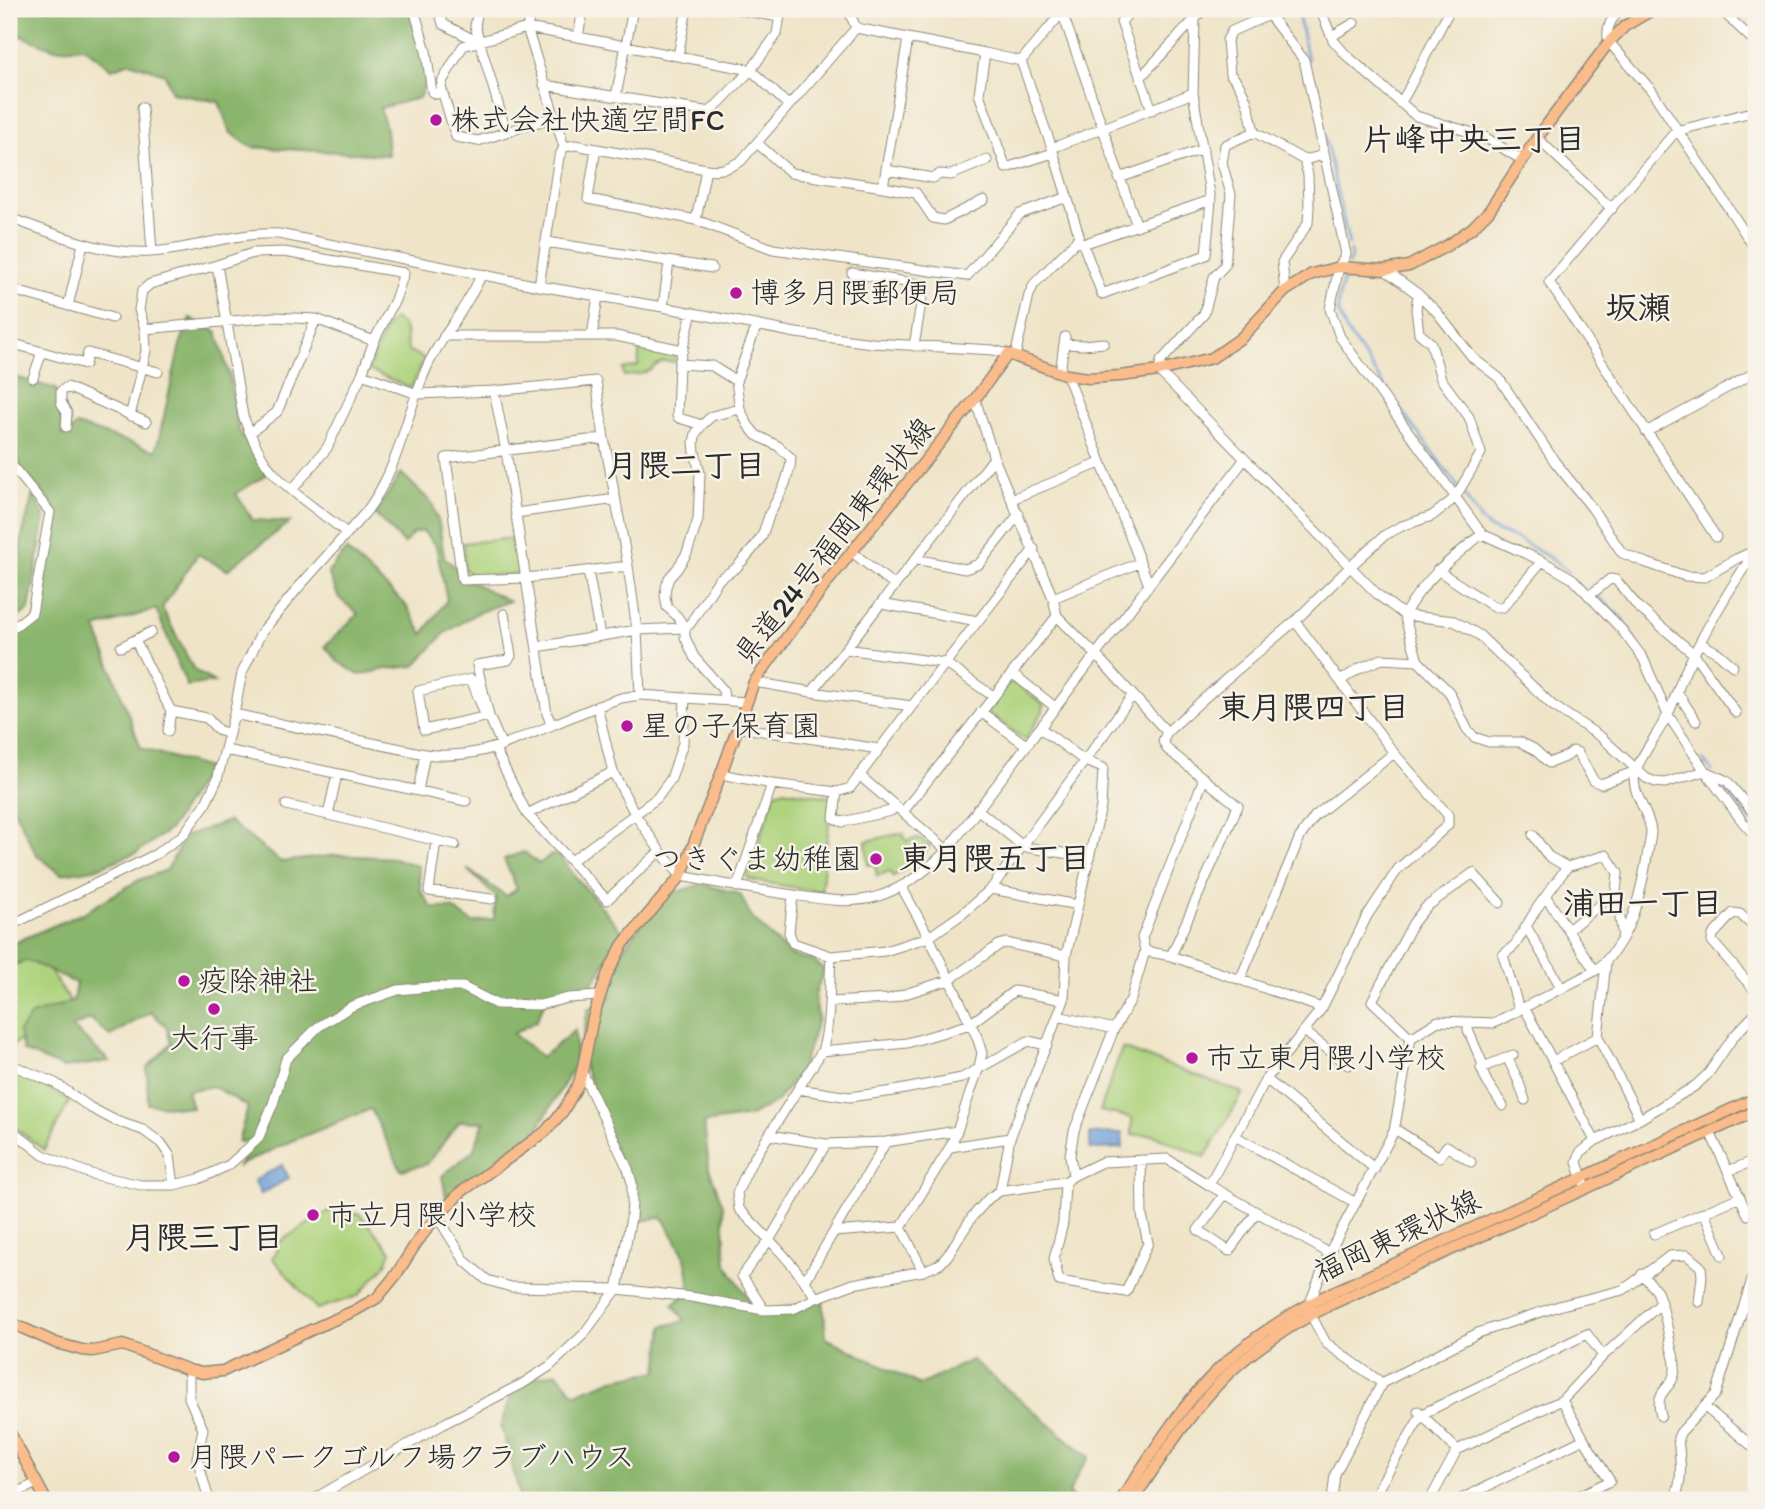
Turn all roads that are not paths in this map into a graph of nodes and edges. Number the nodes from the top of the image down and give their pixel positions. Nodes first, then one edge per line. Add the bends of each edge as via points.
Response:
1 (414, 9) edge
2 (439, 9) edge
3 (478, 9) edge
4 (531, 9) edge
5 (583, 9) edge
6 (633, 9) edge
7 (687, 9) edge
8 (735, 9) edge
9 (848, 9) edge
10 (1047, 9) edge
11 (1132, 9) edge
12 (1204, 9) edge
13 (1320, 9) edge
14 (1450, 9) edge
15 (1512, 9) edge
16 (1535, 9) edge
17 (1621, 9) edge
18 (1654, 9) edge
19 (1720, 9) edge
20 (1064, 10) edge
21 (1270, 12) edge
22 (780, 13) edge
23 (1195, 20) junction
24 (1354, 23) dead end
25 (527, 28) junction
26 (856, 28) junction
27 (1332, 36) junction
28 (578, 37) junction
29 (908, 39) junction
30 (1609, 41) junction
31 (478, 42) junction
32 (1756, 43) edge
33 (626, 46) junction
34 (985, 52) junction
35 (678, 56) junction
36 (1021, 61) junction
37 (751, 70) junction
38 (1140, 78) junction
39 (544, 85) junction
40 (443, 93) junction
41 (1193, 93) junction
42 (616, 96) junction
43 (1400, 103) junction
44 (788, 105) junction
45 (142, 107) dead end
46 (1152, 110) junction
47 (1756, 111) edge
48 (554, 117) junction
49 (1102, 129) junction
50 (506, 131) junction
51 (1676, 131) junction
52 (1254, 132) junction
53 (1537, 138) junction
54 (757, 143) junction
55 (564, 147) junction
56 (596, 149) junction
57 (1203, 149) junction
58 (1053, 150) junction
59 (1324, 155) junction
60 (986, 160) dead end
61 (1304, 160) junction
62 (1522, 160) junction
63 (706, 169) junction
64 (886, 170) junction
65 (1119, 178) junction
66 (883, 187) junction
67 (1067, 197) junction
68 (984, 200) dead end
69 (1211, 200) junction
70 (1612, 209) junction
71 (9, 220) edge
72 (696, 220) junction
73 (1137, 226) junction
74 (546, 242) junction
75 (1080, 243) junction
76 (83, 244) junction
77 (1756, 250) edge
78 (152, 252) junction
79 (669, 262) junction
80 (217, 265) junction
81 (1339, 267) junction
82 (712, 268) dead end
83 (1385, 270) junction
84 (852, 273) dead end
85 (482, 274) junction
86 (538, 286) junction
87 (16, 291) dead end
88 (1285, 292) junction
89 (1418, 295) junction
90 (598, 296) junction
91 (68, 306) junction
92 (663, 307) junction
93 (692, 312) junction
94 (112, 318) dead end
95 (316, 319) junction
96 (228, 323) junction
97 (757, 324) junction
98 (145, 330) junction
99 (444, 336) junction
100 (592, 336) junction
101 (374, 341) junction
102 (1104, 343) dead end
103 (14, 344) dead end
104 (914, 346) junction
105 (683, 350) junction
106 (42, 352) junction
107 (1012, 355) junction
108 (679, 364) junction
109 (142, 369) junction
110 (1159, 371) junction
111 (158, 372) dead end
112 (1756, 372) edge
113 (1063, 373) junction
114 (362, 374) junction
115 (33, 378) dead end
116 (736, 381) junction
117 (494, 391) junction
118 (417, 394) junction
119 (975, 399) junction
120 (740, 409) junction
121 (130, 416) junction
122 (146, 422) dead end
123 (702, 425) junction
124 (66, 427) dead end
125 (1646, 432) junction
126 (250, 433) junction
127 (604, 439) junction
128 (506, 451) junction
129 (994, 458) junction
130 (1244, 460) junction
131 (9, 462) edge
132 (1100, 463) junction
133 (292, 490) junction
134 (1455, 498) junction
135 (616, 499) junction
136 (1012, 499) junction
137 (516, 513) junction
138 (1019, 514) junction
139 (347, 533) junction
140 (1482, 534) junction
141 (1716, 537) dead end
142 (1034, 549) junction
143 (1756, 550) edge
144 (852, 552) junction
145 (915, 559) junction
146 (1542, 561) junction
147 (1139, 563) junction
148 (628, 566) junction
149 (1351, 566) junction
150 (1437, 570) junction
151 (588, 571) junction
152 (526, 578) junction
153 (1149, 585) junction
154 (895, 586) junction
155 (1589, 596) junction
156 (1053, 598) junction
157 (881, 604) junction
158 (504, 614) dead end
159 (1404, 615) junction
160 (1057, 616) junction
161 (978, 621) junction
162 (1295, 621) junction
163 (685, 628) junction
164 (637, 630) junction
165 (9, 631) edge
166 (151, 632) dead end
167 (600, 636) junction
168 (135, 640) junction
169 (1700, 643) junction
170 (121, 647) dead end
171 (537, 647) junction
172 (846, 649) junction
173 (1095, 654) junction
174 (1694, 654) junction
175 (1418, 661) junction
176 (945, 663) junction
177 (1733, 666) dead end
178 (1012, 673) junction
179 (754, 681) junction
180 (1340, 681) junction
181 (812, 692) junction
182 (1677, 692) junction
183 (639, 695) junction
184 (993, 696) junction
185 (1132, 696) junction
186 (685, 697) junction
187 (724, 700) junction
188 (746, 702) junction
189 (912, 705) junction
190 (597, 706) junction
191 (1055, 707) junction
192 (171, 711) junction
193 (981, 712) junction
194 (1736, 713) dead end
195 (234, 714) junction
196 (1668, 715) junction
197 (489, 716) junction
198 (1696, 721) dead end
199 (552, 725) junction
200 (737, 727) junction
201 (1040, 728) junction
202 (167, 731) dead end
203 (1167, 732) junction
204 (229, 734) junction
205 (1026, 745) junction
206 (498, 748) junction
207 (879, 749) junction
208 (226, 750) junction
209 (1394, 752) junction
210 (425, 754) junction
211 (1085, 761) junction
212 (1636, 771) junction
213 (1705, 771) junction
214 (613, 772) junction
215 (337, 774) junction
216 (721, 774) junction
217 (859, 775) junction
218 (1204, 778) junction
219 (772, 784) junction
220 (418, 791) junction
221 (837, 792) junction
222 (466, 801) dead end
223 (286, 805) dead end
224 (895, 805) junction
225 (977, 809) junction
226 (903, 812) junction
227 (527, 814) junction
228 (635, 814) junction
229 (328, 815) junction
230 (1756, 816) edge
231 (1533, 835) dead end
232 (1756, 837) edge
233 (436, 841) junction
234 (455, 845) dead end
235 (1024, 847) junction
236 (947, 850) junction
237 (660, 851) junction
238 (1089, 857) junction
239 (571, 861) junction
240 (1567, 867) junction
241 (681, 876) junction
242 (901, 886) junction
243 (737, 887) junction
244 (991, 889) junction
245 (1616, 892) junction
246 (793, 895) junction
247 (1546, 897) junction
248 (492, 899) dead end
249 (1500, 903) dead end
250 (1078, 905) junction
251 (9, 926) edge
252 (1525, 926) junction
253 (1756, 929) edge
254 (1568, 930) junction
255 (929, 937) junction
256 (1623, 939) junction
257 (1145, 951) junction
258 (831, 956) junction
259 (1066, 956) junction
260 (1171, 957) junction
261 (1606, 962) junction
262 (1595, 971) junction
263 (949, 980) junction
264 (1240, 980) junction
265 (1562, 989) junction
266 (1756, 992) edge
267 (599, 996) junction
268 (1064, 1000) junction
269 (829, 1002) junction
270 (1322, 1008) junction
271 (1522, 1008) junction
272 (1756, 1013) edge
273 (1058, 1016) junction
274 (1469, 1022) junction
275 (970, 1024) junction
276 (1114, 1029) junction
277 (1304, 1031) junction
278 (1598, 1037) junction
279 (1411, 1038) junction
280 (1047, 1045) junction
281 (822, 1051) junction
282 (1553, 1061) junction
283 (9, 1064) edge
284 (1348, 1065) dead end
285 (979, 1067) junction
286 (1484, 1067) junction
287 (583, 1072) junction
288 (1266, 1079) junction
289 (798, 1088) junction
290 (1756, 1098) edge
291 (1525, 1100) dead end
292 (1503, 1106) dead end
293 (1756, 1111) edge
294 (1640, 1118) junction
295 (9, 1128) edge
296 (1395, 1129) junction
297 (957, 1131) junction
298 (1710, 1132) junction
299 (769, 1135) junction
300 (1235, 1136) junction
301 (1010, 1138) junction
302 (1595, 1141) junction
303 (886, 1142) junction
304 (826, 1144) junction
305 (950, 1147) junction
306 (1141, 1160) junction
307 (1756, 1160) edge
308 (1471, 1162) dead end
309 (1375, 1168) junction
310 (1728, 1171) junction
311 (1069, 1179) junction
312 (1584, 1183) junction
313 (174, 1185) junction
314 (1209, 1185) junction
315 (1000, 1191) junction
316 (1225, 1194) junction
317 (1740, 1197) junction
318 (1356, 1203) junction
319 (1257, 1212) junction
320 (1704, 1212) junction
321 (1748, 1215) dead end
322 (437, 1216) junction
323 (901, 1227) junction
324 (834, 1232) junction
325 (1654, 1234) dead end
326 (770, 1239) junction
327 (1329, 1253) junction
328 (1722, 1255) dead end
329 (1756, 1267) edge
330 (923, 1271) junction
331 (1643, 1274) junction
332 (805, 1281) junction
333 (617, 1289) junction
334 (816, 1298) junction
335 (1699, 1302) dead end
336 (1661, 1303) junction
337 (1310, 1309) junction
338 (764, 1310) junction
339 (9, 1322) edge
340 (1603, 1356) junction
341 (189, 1370) junction
342 (1382, 1383) junction
343 (1562, 1400) junction
344 (1705, 1406) junction
345 (1419, 1412) junction
346 (1661, 1416) dead end
347 (9, 1432) edge
348 (1584, 1439) junction
349 (1756, 1440) edge
350 (1457, 1450) junction
351 (37, 1483) junction
352 (1480, 1490) junction
353 (9, 1496) edge
354 (46, 1500) edge
355 (209, 1500) edge
356 (312, 1500) edge
357 (1121, 1500) edge
358 (1133, 1500) edge
359 (1332, 1500) edge
360 (1375, 1500) edge
361 (1430, 1500) edge
362 (1458, 1500) edge
363 (1484, 1500) edge
364 (1570, 1500) edge
365 (1674, 1500) edge

1 - 40 street via 432,92
2 - 31 street via 443,24
3 - 31 street
4 - 25 street
5 - 28 street
6 - 33 street
7 - 35 street
8 - 22 street
9 - 26 street
10 - 20 street
11 - 38 street via 1121,22
12 - 23 street
13 - 27 street
14 - 43 street
15 - 16 street
17 - 30 street via 1608,27
18 - 30 main road
19 - 32 street
20 - 36 street
20 - 49 street
21 - 52 street via 1232,31 1227,40 1230,74 1250,108
21 - 59 street via 1304,60
22 - 37 street via 777,34
23 - 38 street
23 - 41 street
24 - 27 street
25 - 28 street
25 - 31 street
25 - 39 street
26 - 29 street
26 - 44 street
27 - 43 street via 1346,55
28 - 33 street
29 - 34 street
29 - 64 street
30 - 51 street via 1652,91
30 - 53 main road
31 - 40 street via 463,46 443,80
31 - 50 street
33 - 35 street
33 - 42 street
34 - 36 street
34 - 58 street via 979,94 1006,168
35 - 37 street
36 - 58 street
37 - 42 street via 710,112
37 - 44 street
38 - 46 street
39 - 42 street
39 - 48 street
40 - 50 street via 456,137 478,141
41 - 46 street
41 - 57 street
43 - 62 street via 1416,116 1483,136
44 - 54 street
45 - 78 street
46 - 49 street
47 - 51 street
48 - 50 street
48 - 55 street
49 - 58 street
49 - 65 street
51 - 70 street
51 - 77 street
52 - 61 street
52 - 110 street via 1225,145 1222,163 1231,194 1225,265 1214,276 1204,314 1161,361
53 - 62 main road
53 - 70 street
54 - 63 street via 728,169
54 - 66 street via 791,173
55 - 56 street
55 - 74 street
56 - 63 street
56 - 72 street via 588,199
57 - 65 street
57 - 69 street
58 - 67 street
59 - 61 street
59 - 81 street via 1346,254
60 - 64 street via 933,178
61 - 88 street via 1308,223 1282,262
62 - 83 main road via 1489,211 1472,228 1409,266
63 - 72 street
64 - 66 street
65 - 73 street
66 - 68 street via 916,193 933,218 944,220
67 - 72 street via 1020,214 967,276 773,249
67 - 75 street
69 - 73 street
69 - 75 street via 1206,255 1102,294
70 - 125 street via 1549,282
71 - 76 street
73 - 75 street
74 - 79 street
74 - 86 street
75 - 107 street via 1034,284
76 - 78 street
76 - 91 street
78 - 85 street via 262,232
79 - 82 street
79 - 92 street
80 - 96 street
80 - 98 street via 150,284 142,291 139,310
80 - 101 street via 253,253 284,252 404,273
81 - 83 main road
81 - 88 main road via 1312,274
81 - 134 street via 1330,309 1340,337
83 - 89 street
84 - 104 street via 924,285
85 - 86 street
85 - 99 street
86 - 90 street
87 - 91 street
88 - 110 main road via 1241,338 1212,358
89 - 134 street via 1419,332 1431,343 1441,379 1469,417 1482,453
89 - 143 street via 1473,358 1500,379 1622,553 1685,576 1705,577
90 - 92 street
90 - 100 street
91 - 94 street
92 - 93 street
93 - 97 street
93 - 105 street
95 - 96 street via 274,317
95 - 101 street
95 - 126 street via 277,412
96 - 98 street
96 - 126 street via 243,416
97 - 104 street via 828,338
97 - 116 street
98 - 109 street
99 - 100 street
99 - 118 street
100 - 105 street via 616,336
101 - 114 street
102 - 113 street via 1083,345 1065,340
103 - 106 street
104 - 107 street
105 - 108 street
106 - 109 street via 85,364 88,353
106 - 115 street
107 - 113 main road
107 - 119 main road, 県道24号福岡東環状線
108 - 116 street via 712,366
108 - 123 street via 676,413
109 - 111 street
109 - 121 street
110 - 113 main road via 1089,378
110 - 130 street
112 - 125 street
113 - 132 street
114 - 118 street
114 - 133 street via 327,449
116 - 120 street
117 - 118 street
117 - 127 street via 596,381
117 - 128 street
118 - 139 street via 387,479
119 - 129 street
119 - 144 main road, 県道24号福岡東環状線
120 - 123 street via 712,416
120 - 163 street via 756,435 791,458 790,467 762,536 736,568 719,579
121 - 122 street
121 - 124 street via 67,387 61,391
123 - 163 street via 694,442 700,472 698,520 687,553 669,578 665,596 667,607
125 - 141 street
126 - 133 street via 270,469
127 - 128 street
127 - 135 street
128 - 137 street
128 - 152 street via 446,458 462,580
129 - 136 street
129 - 145 street
130 - 149 street
130 - 153 street
131 - 165 street via 50,512 32,612
132 - 136 street
132 - 147 street
133 - 139 street
134 - 140 street
134 - 149 street via 1432,516 1385,535
135 - 137 street
135 - 148 street
136 - 138 street
137 - 152 street
138 - 142 street
138 - 145 street via 979,564 965,569
139 - 195 street via 261,633 242,673
140 - 146 street
140 - 150 street
142 - 156 street
142 - 161 street
143 - 169 street
144 - 154 street
144 - 179 main road, 県道24号福岡東環状線
145 - 154 street
146 - 150 street via 1503,607 1493,607
146 - 155 street via 1573,579
147 - 153 street
147 - 156 street
148 - 151 street
148 - 164 street
149 - 159 street
149 - 162 street
150 - 159 street
151 - 152 street
151 - 167 street
152 - 171 street
153 - 173 street
154 - 157 street
155 - 174 street via 1610,579 1616,580 1639,607
155 - 196 street via 1643,658
156 - 160 street
157 - 161 street
157 - 172 street
158 - 197 street via 511,656 477,665
159 - 175 street
159 - 212 street via 1454,621 1479,635 1552,705 1601,737
160 - 173 street
160 - 178 street
161 - 176 street
162 - 180 street
162 - 203 street
163 - 164 street
163 - 187 street via 694,657 723,690
164 - 167 street
164 - 183 street
166 - 168 street
167 - 171 street
168 - 170 street
168 - 192 street
169 - 174 street
169 - 177 street
171 - 199 street
172 - 176 street
172 - 181 street
173 - 185 street
173 - 191 street
174 - 182 street
174 - 194 street
175 - 180 street via 1382,659
175 - 212 street via 1449,692 1474,737 1520,742 1549,763 1577,752 1601,785
176 - 184 street
176 - 189 street
178 - 184 street
178 - 191 street
179 - 181 street
179 - 188 main road, 県道24号福岡東環状線
180 - 209 street
181 - 189 street
182 - 196 street
182 - 198 street
183 - 186 street
183 - 190 street
184 - 193 street
185 - 203 street
185 - 211 street
186 - 187 street
186 - 228 street via 683,743 671,779 657,798
187 - 188 street
188 - 200 main road, 県道24号福岡東環状線
189 - 207 street
190 - 199 street
190 - 214 street
191 - 201 street
192 - 202 street
192 - 204 street via 207,718
193 - 205 street
193 - 226 street
195 - 204 street
195 - 210 street
196 - 212 street
196 - 213 street
197 - 197 street via 471,679 418,691 424,730
197 - 206 street
199 - 206 street
200 - 207 street
200 - 216 main road, 県道24号福岡東環状線
201 - 205 street
201 - 211 street
203 - 218 street via 1163,741 1167,749
204 - 208 street
205 - 225 street
206 - 210 street via 464,755
206 - 227 street
207 - 217 street
208 - 215 street
208 - 251 street via 210,796 183,835 156,854
209 - 264 street via 1315,816 1300,837
209 - 270 street via 1448,815 1448,825 1398,869 1367,916
210 - 220 street
211 - 235 street
211 - 238 street via 1103,768 1101,807
212 - 213 street via 1665,783
212 - 256 street via 1634,782 1651,831 1644,875
213 - 230 street via 1727,780
213 - 232 street
214 - 227 street
214 - 228 street
215 - 220 street
215 - 229 street
216 - 219 street
216 - 241 main road, 県道24号福岡東環状線
217 - 221 street via 850,788
217 - 224 street
218 - 257 street via 1142,938
218 - 260 street via 1238,806
219 - 221 street
219 - 243 street
220 - 222 street
221 - 224 street via 834,818 842,822 891,811
223 - 229 street
224 - 226 street
225 - 235 street
225 - 236 street
226 - 236 street
227 - 239 street
228 - 237 street
228 - 239 street
229 - 233 street
231 - 240 street via 1548,856
233 - 234 street
233 - 248 street via 429,891
235 - 238 street
235 - 244 street
236 - 242 street via 930,868
237 - 239 street via 607,900
237 - 241 street
238 - 250 street
240 - 245 street via 1605,855 1618,873
240 - 247 street
241 - 243 street
241 - 267 main road, 県道24号福岡東環状線 via 623,944
242 - 246 street via 876,897 847,900
242 - 255 street
243 - 246 street
244 - 250 street
244 - 255 street
245 - 254 street
245 - 256 street
246 - 258 street via 789,932 793,943
247 - 252 street
247 - 254 street
249 - 279 street via 1473,873 1426,907 1413,923 1372,1001
250 - 259 street
252 - 265 street
252 - 271 street via 1515,945 1503,955
253 - 266 street via 1733,913 1712,942
254 - 262 street
255 - 258 street via 885,951
255 - 263 street
256 - 261 street
257 - 260 street
257 - 276 street via 1132,999
258 - 269 street
259 - 263 street via 1006,943
259 - 268 street
260 - 264 street
261 - 262 street
261 - 278 street
262 - 265 street
263 - 269 street via 889,999
263 - 275 street
264 - 270 street
265 - 271 street
267 - 287 main road, 県道24号福岡東環状線
267 - 313 street via 539,1005 496,1004 463,987 429,987 398,990 352,1006 318,1027 286,1059 258,1139 229,1165
268 - 273 street
268 - 275 street via 1014,991
269 - 281 street
270 - 277 street
271 - 274 street via 1494,1023
271 - 282 street
272 - 294 street via 1695,1086
273 - 276 street
273 - 280 street
274 - 279 street via 1438,1021
274 - 286 street
275 - 281 street via 906,1043
275 - 285 street via 982,1053
276 - 311 street via 1074,1131
277 - 284 street
277 - 288 street
278 - 282 street
278 - 294 street
279 - 296 street
280 - 285 street via 1028,1041
280 - 301 street
281 - 289 street
282 - 302 street
283 - 313 street via 55,1083 91,1108 143,1130 161,1143 170,1156
285 - 289 street via 962,1078 849,1097
285 - 297 street
286 - 291 street via 1510,1056
286 - 292 street via 1487,1082
287 - 322 main road, 県道24号福岡東環状線 via 564,1111 545,1132 461,1192
287 - 333 street via 632,1183 631,1218
288 - 300 street
288 - 309 street
289 - 299 street
290 - 312 main road, 福岡東環状線
293 - 298 main road, 福岡東環状線
294 - 302 street
295 - 313 street via 43,1155 91,1174 141,1185
296 - 308 street via 1439,1157 1447,1146
296 - 309 street
297 - 303 street
297 - 305 street
298 - 310 street
298 - 312 main road, 福岡東環状線
299 - 304 street
299 - 326 street via 737,1193 739,1209
300 - 314 street
300 - 318 street
301 - 305 street
301 - 315 street
302 - 312 street via 1580,1153 1577,1162
303 - 304 street
303 - 324 street
304 - 326 street
305 - 323 street
306 - 311 street via 1102,1161
306 - 311 street via 1142,1214 1148,1243 1126,1292 1059,1281 1054,1259
306 - 314 street via 1167,1159
307 - 310 street
309 - 318 street
310 - 317 street
311 - 315 street
312 - 337 main road, 福岡東環状線
314 - 316 street
315 - 330 street via 972,1217 940,1264
316 - 319 street
316 - 319 street via 1198,1230 1229,1251
317 - 320 street
317 - 321 street
318 - 327 street
319 - 327 street
320 - 325 street
320 - 328 street
322 - 333 street via 465,1261 487,1280 511,1287
322 - 341 main road via 377,1298 223,1371
323 - 324 street
323 - 330 street
324 - 332 street
326 - 332 street
326 - 338 street via 742,1276
327 - 337 street
329 - 344 street via 1716,1394
330 - 334 street via 853,1283
331 - 335 street via 1670,1256 1688,1255 1701,1267
331 - 336 street
331 - 342 street via 1623,1290 1478,1334
332 - 334 street
333 - 338 street
333 - 356 street via 583,1335 550,1366
334 - 338 street via 793,1309
336 - 340 street
336 - 346 street via 1675,1373 1659,1397
337 - 342 street via 1326,1343
337 - 357 main road, 福岡東環状線 via 1272,1325 1206,1381
337 - 358 main road, 福岡東環状線 via 1229,1373 1198,1407
339 - 341 main road via 69,1347 93,1351 123,1345
340 - 343 street
340 - 345 street via 1587,1334
341 - 355 street via 189,1398 203,1429 197,1458
342 - 359 street via 1335,1474
343 - 348 street
343 - 350 street
344 - 349 street via 1752,1446
344 - 365 street via 1678,1438 1681,1471
345 - 350 street
345 - 360 street
347 - 351 main road
348 - 352 street
348 - 364 street via 1610,1481
350 - 361 street
351 - 353 street
351 - 354 main road
352 - 362 street
352 - 363 street

